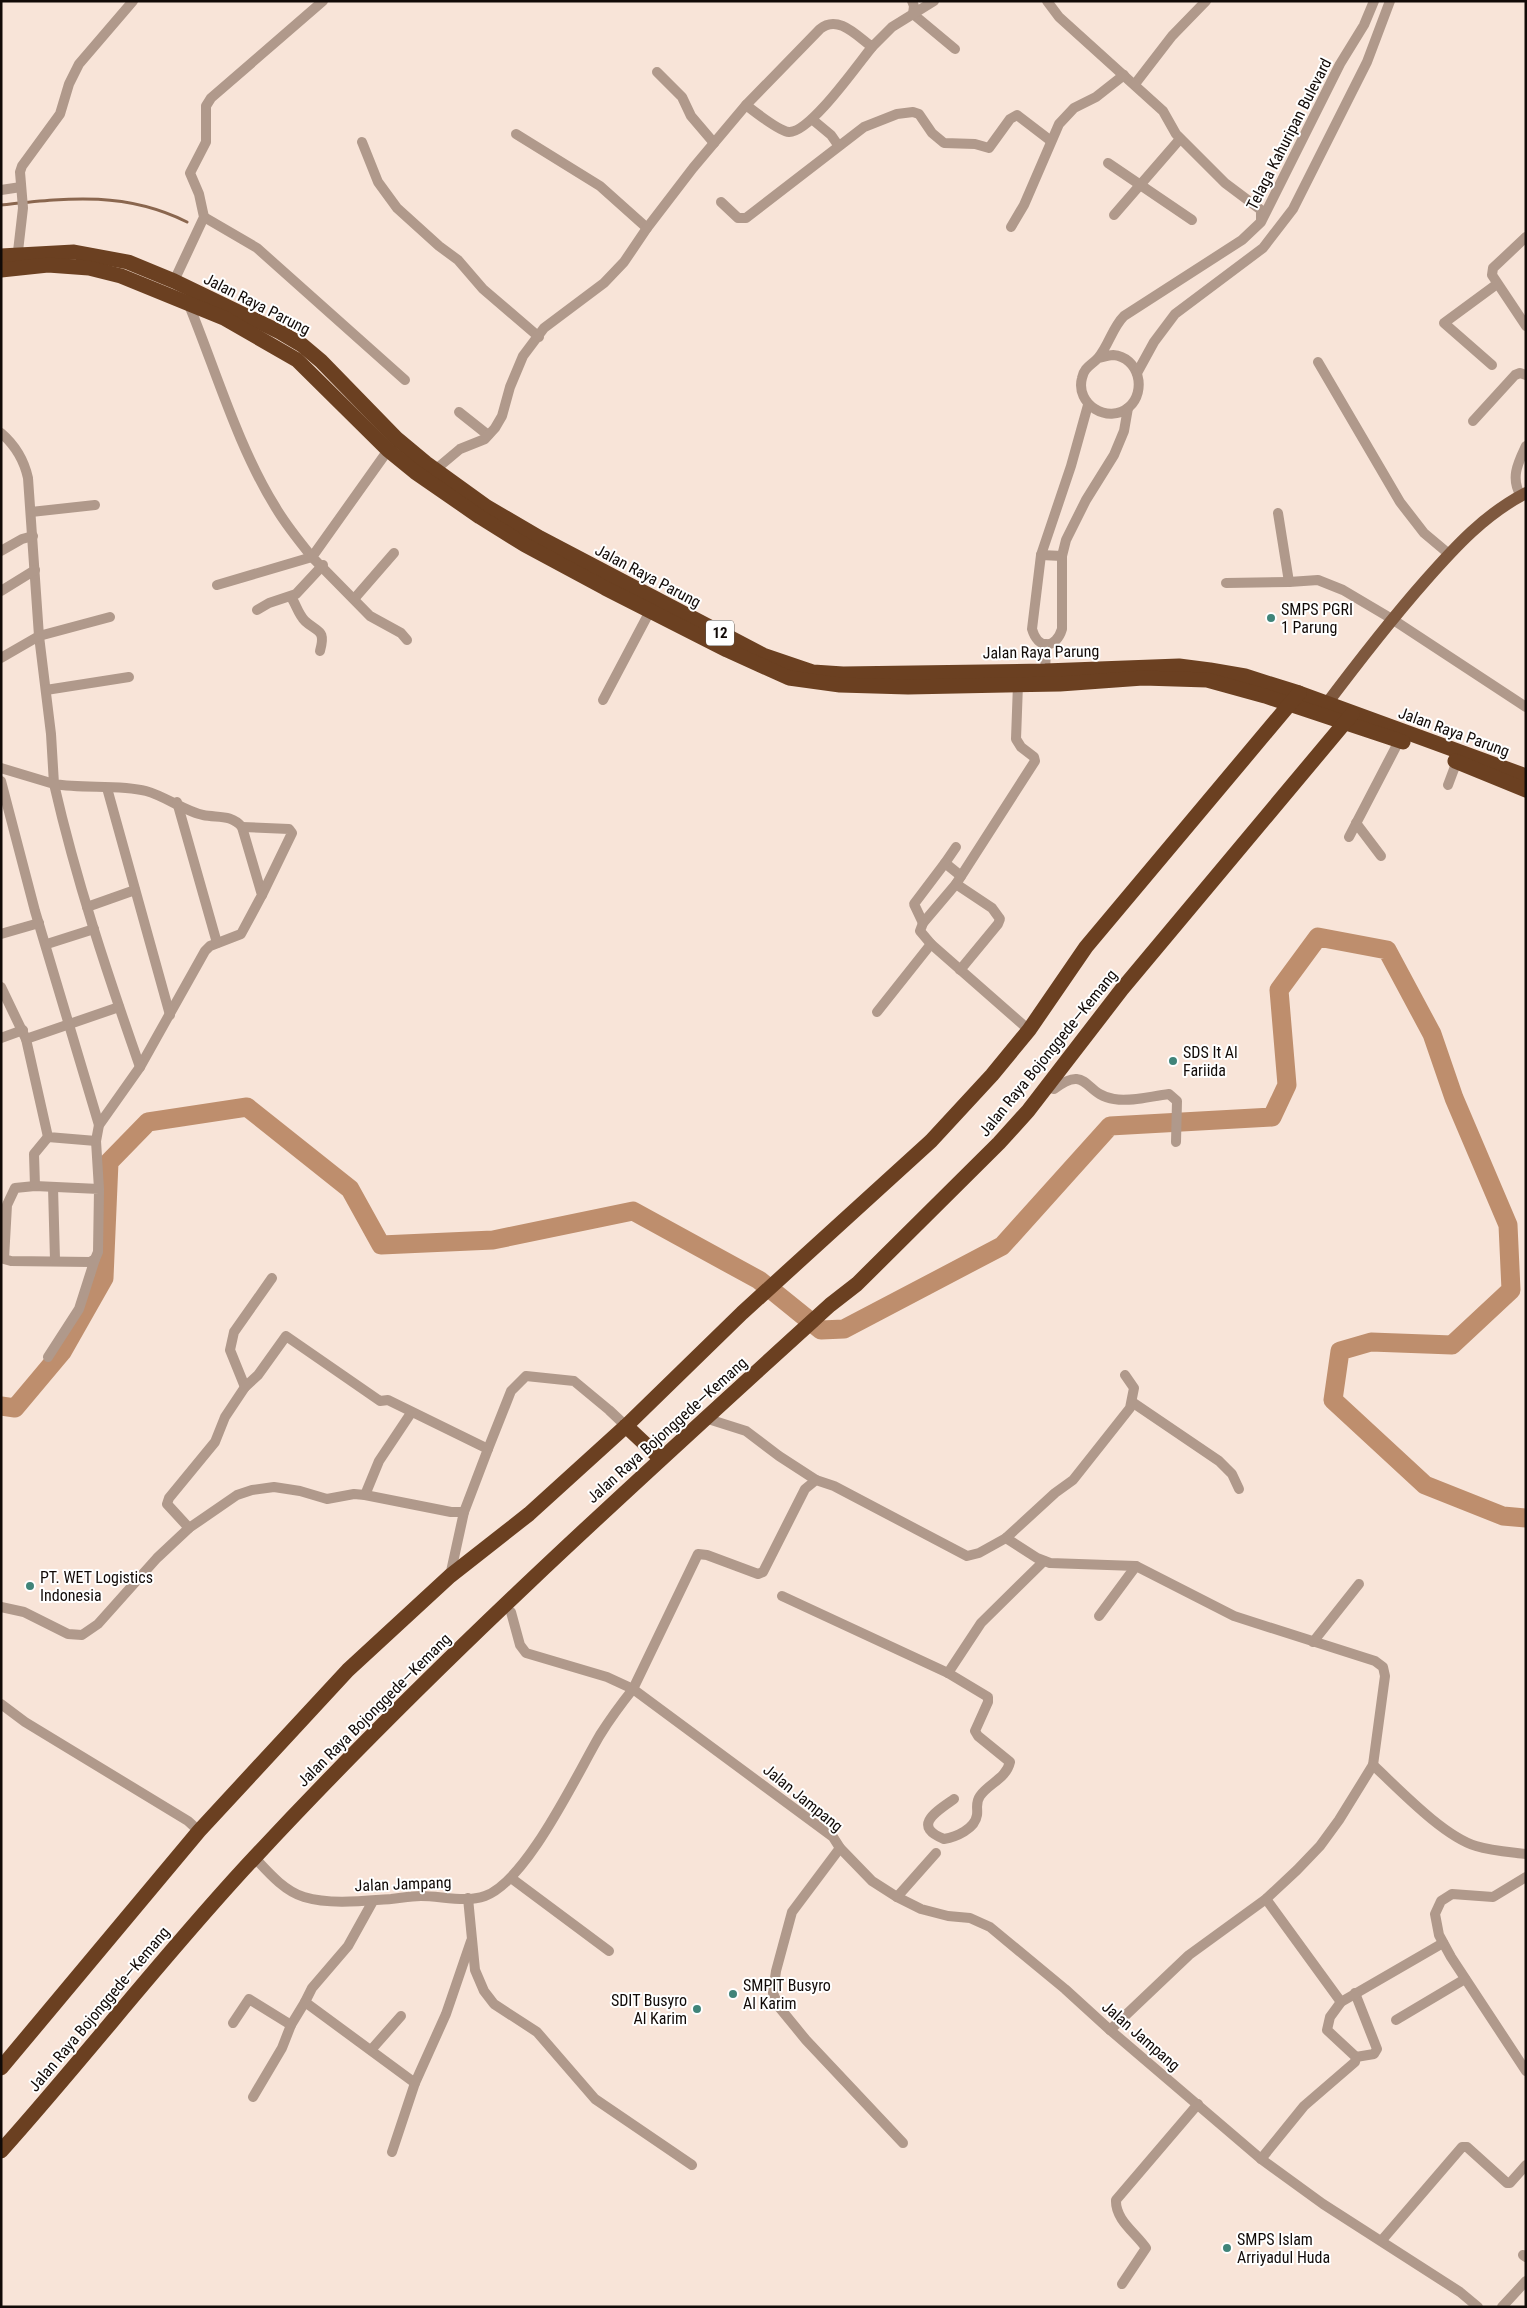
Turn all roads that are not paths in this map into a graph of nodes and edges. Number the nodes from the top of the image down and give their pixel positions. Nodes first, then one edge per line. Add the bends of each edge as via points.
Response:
1 (134, 1) edge
2 (323, 1) edge
3 (912, 1) edge
4 (934, 1) edge
5 (1047, 1) edge
6 (1206, 1) edge
7 (1374, 1) edge
8 (1390, 1) edge
9 (913, 14) junction
10 (1364, 25) junction
11 (1378, 31) junction
12 (872, 46) junction
13 (955, 49) dead end
14 (657, 72) dead end
15 (1124, 76) junction
16 (1135, 84) junction
17 (746, 106) junction
18 (813, 120) junction
19 (516, 134) dead end
20 (1180, 139) junction
21 (1052, 140) junction
22 (362, 142) dead end
23 (714, 143) junction
24 (838, 146) junction
25 (1108, 163) dead end
26 (1142, 184) junction
27 (21, 187) junction
28 (1, 190) edge
29 (721, 202) dead end
30 (1114, 215) dead end
31 (204, 217) junction
32 (1192, 220) dead end
33 (1261, 222) junction
34 (1011, 227) dead end
35 (646, 228) junction
36 (1526, 237) edge
37 (1, 256) edge
38 (12, 264) edge
39 (174, 281) junction
40 (1496, 284) junction
41 (188, 305) junction
42 (1526, 326) edge
43 (539, 337) junction
44 (1098, 358) junction
45 (1318, 362) dead end
46 (1492, 364) dead end
47 (1138, 373) junction
48 (1526, 375) edge
49 (405, 380) dead end
50 (1088, 405) junction
51 (1128, 408) junction
52 (458, 412) dead end
53 (1473, 421) dead end
54 (1, 432) edge
55 (487, 437) junction
56 (392, 444) junction
57 (1526, 446) edge
58 (435, 470) junction
59 (1523, 494) edge
60 (95, 505) dead end
61 (31, 512) junction
62 (1278, 513) dead end
63 (33, 536) junction
64 (1, 551) edge
65 (394, 553) dead end
66 (1449, 554) junction
67 (1040, 555) junction
68 (312, 556) junction
69 (1062, 556) junction
70 (322, 565) junction
71 (35, 570) junction
72 (1289, 582) junction
73 (1226, 583) dead end
74 (216, 585) dead end
75 (1, 591) edge
76 (290, 597) junction
77 (354, 599) junction
78 (257, 610) dead end
79 (650, 611) junction
80 (110, 617) dead end
81 (1390, 621) junction
82 (40, 636) junction
83 (407, 640) dead end
84 (1049, 644) junction
85 (320, 651) dead end
86 (1, 658) edge
87 (129, 677) dead end
88 (1045, 678) junction
89 (1018, 684) junction
90 (46, 690) junction
91 (1299, 693) junction
92 (603, 700) dead end
93 (1289, 704) junction
94 (1526, 707) edge
95 (1322, 709) junction
96 (1348, 719) junction
97 (1399, 741) junction
98 (1456, 761) junction
99 (1, 768) edge
100 (1526, 776) edge
101 (1, 781) edge
102 (54, 784) junction
103 (1448, 785) dead end
104 (107, 788) junction
105 (1526, 790) edge
106 (176, 802) junction
107 (1356, 823) junction
108 (242, 827) junction
109 (1349, 837) dead end
110 (956, 847) dead end
111 (1381, 856) dead end
112 (945, 863) junction
113 (959, 880) junction
114 (135, 890) junction
115 (262, 895) junction
116 (87, 907) junction
117 (39, 923) junction
118 (923, 924) junction
119 (94, 929) junction
120 (1, 934) edge
121 (217, 943) junction
122 (46, 944) junction
123 (931, 944) junction
124 (960, 970) junction
125 (1, 987) edge
126 (119, 1007) junction
127 (877, 1012) dead end
128 (170, 1015) junction
129 (70, 1024) junction
130 (1029, 1030) junction
131 (25, 1035) junction
132 (1, 1038) edge
133 (140, 1067) junction
134 (1046, 1086) junction
135 (99, 1124) junction
136 (48, 1137) junction
137 (96, 1141) junction
138 (1176, 1142) dead end
139 (35, 1186) junction
140 (53, 1187) junction
141 (99, 1189) junction
142 (95, 1259) junction
143 (55, 1260) junction
144 (272, 1278) dead end
145 (48, 1357) dead end
146 (1125, 1375) dead end
147 (245, 1387) junction
148 (1132, 1402) junction
149 (411, 1413) junction
150 (705, 1418) junction
151 (626, 1426) junction
152 (488, 1450) junction
153 (660, 1458) junction
154 (816, 1480) junction
155 (1239, 1489) dead end
156 (365, 1495) junction
157 (464, 1512) junction
158 (189, 1528) junction
159 (1006, 1538) junction
160 (1044, 1561) junction
161 (1136, 1566) junction
162 (450, 1576) junction
163 (1359, 1584) dead end
164 (782, 1596) dead end
165 (1, 1607) edge
166 (511, 1612) dead end
167 (1099, 1616) dead end
168 (1313, 1642) junction
169 (948, 1673) junction
170 (633, 1689) junction
171 (1, 1704) edge
172 (1373, 1765) junction
173 (954, 1799) dead end
174 (200, 1831) junction
175 (840, 1848) junction
176 (936, 1853) dead end
177 (1526, 1854) edge
178 (254, 1858) junction
179 (1526, 1877) edge
180 (511, 1878) junction
181 (897, 1897) junction
182 (468, 1898) junction
183 (1266, 1899) junction
184 (373, 1900) junction
185 (473, 1936) junction
186 (1443, 1943) junction
187 (610, 1951) dead end
188 (1465, 1979) junction
189 (1355, 1993) junction
190 (305, 2002) junction
191 (1341, 2002) junction
192 (401, 2016) dead end
193 (1396, 2020) dead end
194 (232, 2022) dead end
195 (291, 2025) junction
196 (1110, 2030) junction
197 (371, 2050) junction
198 (1356, 2057) junction
199 (1, 2068) edge
200 (1526, 2071) edge
201 (415, 2083) junction
202 (253, 2098) dead end
203 (1198, 2104) junction
204 (903, 2142) dead end
205 (1, 2151) edge
206 (392, 2152) dead end
207 (1261, 2159) junction
208 (692, 2165) dead end
209 (1526, 2165) edge
210 (1382, 2240) junction
211 (1526, 2282) edge
212 (1122, 2284) dead end
213 (1478, 2307) edge
214 (1502, 2307) edge

1 - 27 street via 73,72 60,114 22,166
2 - 31 street via 207,104 206,142 190,173
3 - 9 street
4 - 9 street
5 - 15 street via 1059,17
6 - 16 street via 1183,23
7 - 10 street, Telaga Kahuripan Bulevard
8 - 11 street, Telaga Kahuripan Bulevard
9 - 12 street via 892,27
9 - 13 street
10 - 11 street
10 - 33 street, Telaga Kahuripan Bulevard via 1340,64
11 - 47 street, Telaga Kahuripan Bulevard via 1367,62 1293,209 1263,248 1174,314
12 - 17 street via 839,24 825,25
12 - 18 street
14 - 23 street via 682,97 691,116
15 - 16 street
15 - 21 street via 1096,97 1074,108 1059,124
16 - 20 street via 1163,111
17 - 18 street via 787,132 796,131
17 - 23 street
18 - 24 street via 831,135
19 - 35 street via 600,186
20 - 26 street
20 - 33 street via 1225,183 1261,210
21 - 24 street via 1017,114 989,148 944,143 932,133 921,115 913,112 897,114 864,127
21 - 34 street
22 - 43 street via 378,182 397,208 458,260 482,289
23 - 35 street
24 - 29 street via 746,218 738,218
25 - 26 street
26 - 30 street
26 - 32 street
27 - 28 street
27 - 38 street via 22,204
31 - 39 street
31 - 49 street via 257,248
33 - 44 street, Telaga Kahuripan Bulevard via 1242,240 1124,316
35 - 43 street via 624,262 604,282 544,328
36 - 40 street via 1492,270
37 - 38 highway, Jalan Raya Parung / 12
38 - 39 highway, Jalan Raya Parung / 12 via 74,252 128,262
38 - 41 highway, Jalan Raya Parung / 12 via 89,268 121,276
39 - 56 highway, Jalan Raya Parung / 12 via 302,345 322,361
40 - 42 street
40 - 46 street via 1444,322
41 - 56 highway, Jalan Raya Parung / 12 via 224,318 296,360
41 - 68 street via 264,486 287,526
43 - 55 street via 523,356 502,416
44 - 47 street via 1114,355 1128,361
44 - 50 street via 1087,366 1081,379
45 - 66 street via 1400,502 1424,533
47 - 51 street via 1140,386
48 - 53 street via 1515,375
50 - 51 street via 1100,412 1114,414
50 - 67 street
51 - 69 street via 1124,431 1114,455 1076,520
52 - 55 street
54 - 61 street via 12,443 26,469
55 - 58 street via 460,449
56 - 58 highway, Jalan Raya Parung / 12
56 - 68 street
56 - 79 highway, Jalan Raya Parung / 12 via 416,472 480,517 525,545
57 - 59 street via 1514,479
58 - 88 highway, Jalan Raya Parung / 12 via 540,538 763,655 791,666 813,672 843,674
59 - 66 main road via 1476,527
60 - 61 street
61 - 63 street
62 - 72 street
63 - 64 street
63 - 71 street
65 - 77 street
66 - 81 main road
67 - 69 street
67 - 84 street via 1032,629 1040,643
68 - 70 street
68 - 74 street
69 - 84 street via 1062,629 1060,637
70 - 76 street
70 - 77 street
71 - 75 street
71 - 82 street
72 - 73 street
72 - 81 street via 1318,580 1343,590
76 - 78 street
76 - 85 street via 305,620 320,630 324,640
77 - 83 street via 370,616 401,633
79 - 89 highway, Jalan Raya Parung / 12 via 789,678 840,685 908,687
79 - 92 street
80 - 82 street
81 - 94 street
81 - 95 main road
82 - 86 street
82 - 90 street
84 - 88 street
87 - 90 street
88 - 89 highway, Jalan Raya Parung / 12
88 - 91 highway, Jalan Raya Parung / 12 via 1179,666 1245,676
88 - 93 highway, Jalan Raya Parung / 12 via 1207,680
89 - 113 street via 1016,738 1035,761
90 - 102 street
91 - 93 highway, Jalan Raya Bojonggede—Kemang
91 - 95 highway, Jalan Raya Parung / 12
93 - 95 highway, Jalan Raya Parung / 12
93 - 130 highway, Jalan Raya Bojonggede—Kemang via 1086,947
95 - 96 highway, Jalan Raya Parung / 12
96 - 97 highway, Jalan Raya Parung / 12
96 - 100 highway, Jalan Raya Parung / 12
96 - 134 highway, Jalan Raya Bojonggede—Kemang via 1122,989
97 - 98 highway, Jalan Raya Parung / 12
97 - 107 street
98 - 103 street
98 - 105 highway, Jalan Raya Parung / 12
99 - 102 street
101 - 117 street
102 - 104 street
102 - 116 street
104 - 106 street via 148,791
104 - 114 street
106 - 108 street via 202,815 230,818
106 - 121 street
107 - 109 street
107 - 111 street
108 - 115 street
108 - 115 street via 288,830 292,833
110 - 112 street
112 - 113 street
112 - 118 street via 914,904
113 - 118 street
113 - 124 street via 1000,919
114 - 116 street
114 - 128 street
115 - 121 street via 241,934
116 - 119 street
117 - 120 street
117 - 122 street
118 - 123 street via 920,931
119 - 122 street
119 - 126 street
121 - 128 street via 205,950
122 - 129 street
123 - 124 street
123 - 127 street
124 - 130 street
125 - 131 street
126 - 129 street
126 - 133 street
128 - 133 street
129 - 131 street
129 - 135 street
130 - 151 highway, Jalan Raya Bojonggede—Kemang via 931,1141 742,1313
131 - 132 street
131 - 136 street
133 - 135 street
134 - 138 street via 1054,1089 1073,1077 1112,1099 1169,1094 1177,1101
134 - 150 highway, Jalan Raya Bojonggede—Kemang via 1028,1111 974,1169 857,1284
135 - 137 street
136 - 137 street
136 - 139 street via 34,1154
137 - 141 street
139 - 140 street
139 - 143 street via 18,1186 12,1191 7,1205 4,1257 9,1261
140 - 141 street
140 - 143 street
141 - 142 street via 98,1252
142 - 143 street via 90,1262
142 - 145 street via 79,1309
144 - 147 street via 234,1332 230,1350
146 - 148 street via 1134,1388
147 - 149 street via 258,1375 286,1336 380,1401 388,1400
147 - 158 street via 225,1417 215,1442 167,1502
148 - 155 street via 1219,1461 1232,1474
148 - 159 street via 1082,1470
149 - 152 street
149 - 156 street via 379,1461
150 - 153 highway, Jalan Raya Bojonggede—Kemang
150 - 154 street via 746,1431
151 - 152 street via 574,1381 526,1376 511,1391
151 - 153 highway
151 - 162 highway, Jalan Raya Bojonggede—Kemang via 529,1514
152 - 157 street
153 - 178 highway, Jalan Raya Bojonggede—Kemang via 390,1716
154 - 159 street via 834,1486 967,1556 976,1555
154 - 170 street via 805,1489 763,1572 752,1572 707,1555 697,1556
156 - 157 street
156 - 158 street via 327,1499 274,1487 252,1490 224,1503
157 - 162 street
158 - 165 street via 86,1633 68,1634 24,1612
159 - 160 street
160 - 161 street
160 - 169 street via 981,1623
161 - 167 street
161 - 168 street via 1234,1616
162 - 174 highway, Jalan Raya Bojonggede—Kemang via 348,1670
163 - 168 street
164 - 169 street
166 - 170 street via 520,1645 526,1653 607,1677
168 - 172 street via 1375,1661 1383,1667 1381,1722
169 - 173 street via 988,1697 975,1731 1010,1762 998,1781 976,1801 975,1821 962,1833 944,1839 931,1832 928,1822
170 - 175 street, Jalan Jampang via 833,1837
170 - 180 street, Jalan Jampang via 600,1735 556,1815
171 - 174 street
172 - 177 street via 1436,1822 1475,1846
172 - 183 street via 1340,1820 1320,1846
174 - 199 highway, Jalan Raya Bojonggede—Kemang
175 - 181 street, Jalan Jampang via 872,1881
175 - 204 street via 792,1912 776,1970 774,1993 779,2007 806,2040
176 - 181 street
178 - 184 street, Jalan Jampang via 279,1883 303,1897 333,1901
178 - 205 highway, Jalan Raya Bojonggede—Kemang via 172,1949
179 - 186 street via 1493,1897 1460,1894 1445,1897 1435,1914
180 - 182 street, Jalan Jampang via 496,1891
180 - 187 street
181 - 196 street, Jalan Jampang via 920,1909 970,1918 990,1928
182 - 184 street, Jalan Jampang via 419,1896
182 - 185 street
183 - 191 street
183 - 196 street via 1189,1955
184 - 190 street via 348,1946 312,1988
185 - 201 street via 446,2014
185 - 208 street via 475,1970 494,2004 537,2032 595,2099
186 - 188 street
186 - 189 street
188 - 193 street
188 - 200 street
189 - 191 street
189 - 198 street via 1377,2049 1374,2054
190 - 195 street
190 - 197 street
191 - 198 street via 1330,2016 1327,2030
192 - 197 street
194 - 195 street via 249,1999
195 - 202 street via 282,2048
196 - 203 street, Jalan Jampang
197 - 201 street
198 - 207 street via 1352,2067 1304,2106
201 - 206 street
203 - 207 street, Jalan Jampang
203 - 212 street via 1116,2200 1122,2219 1146,2248
207 - 210 street, Jalan Jampang via 1323,2204
209 - 210 street via 1507,2184 1467,2147 1462,2147
210 - 213 street, Jalan Jampang
211 - 214 street

